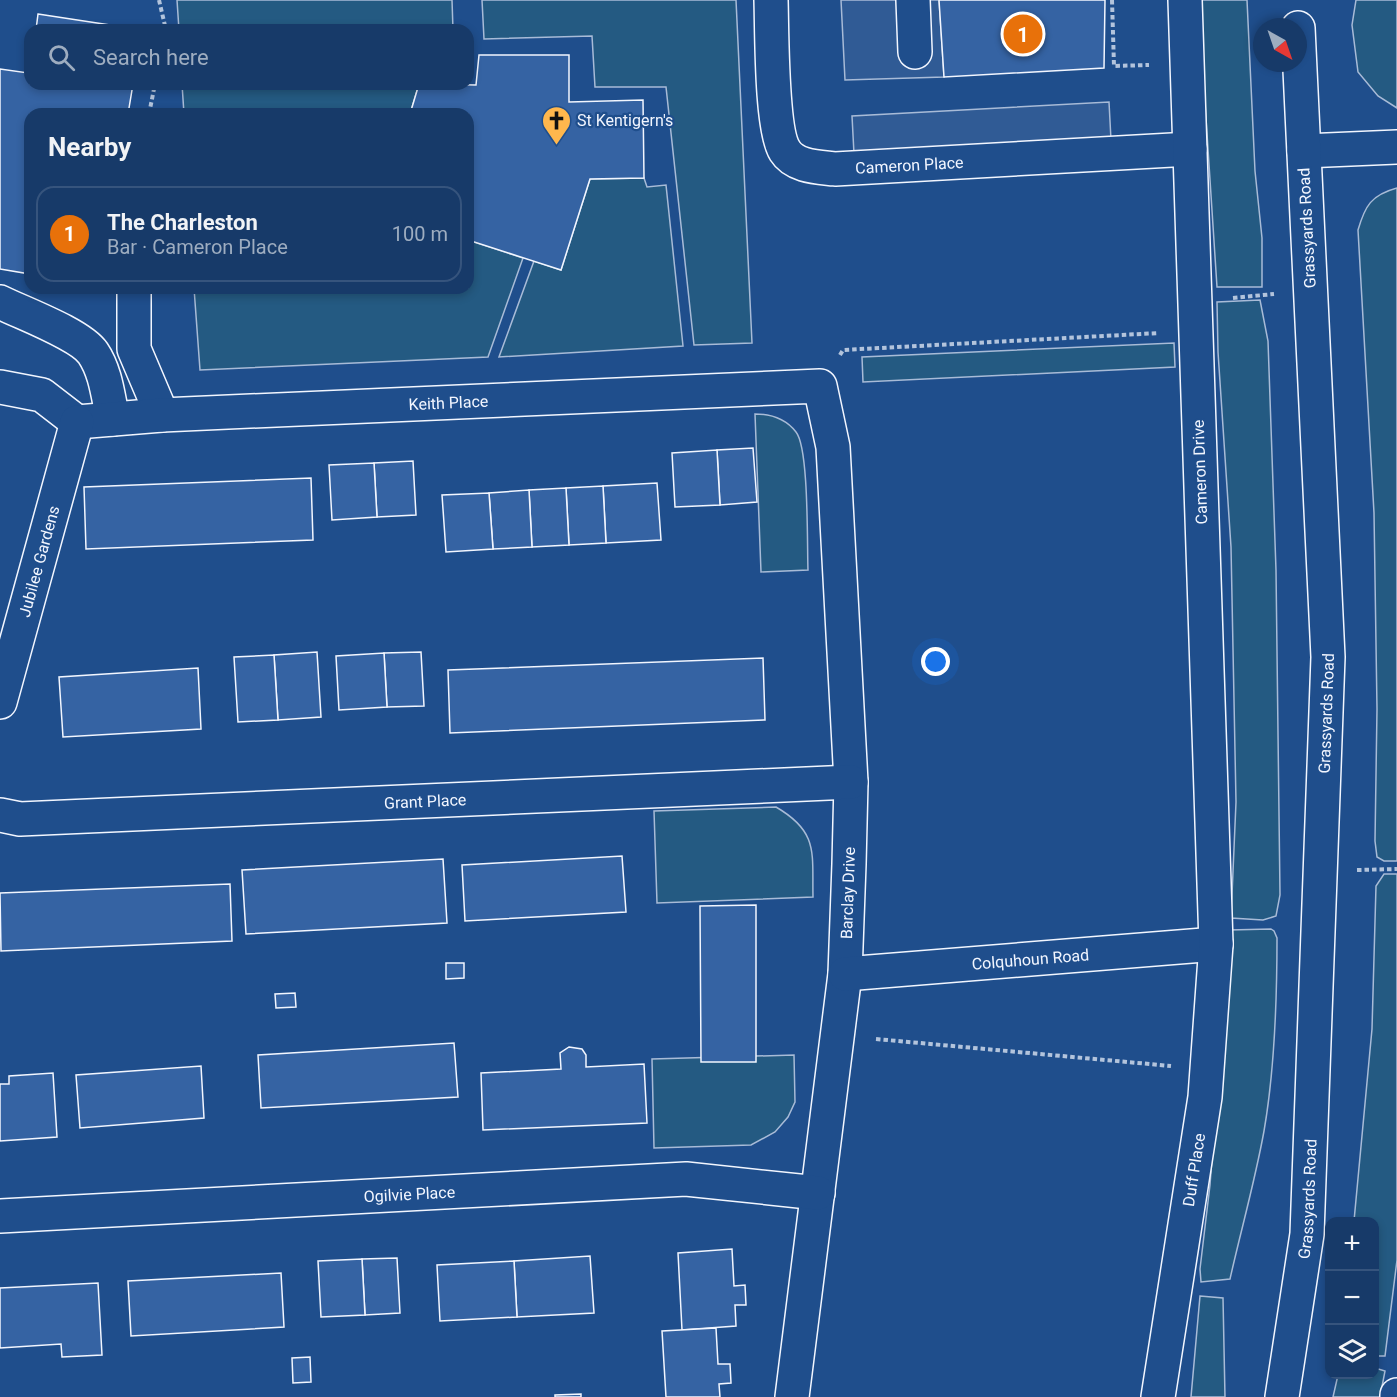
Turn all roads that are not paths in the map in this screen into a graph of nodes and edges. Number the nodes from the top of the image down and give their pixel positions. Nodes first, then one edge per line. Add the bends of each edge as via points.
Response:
1 (771, 0) edge
2 (913, 0) edge
3 (1185, 0) edge
4 (1297, 0) edge
5 (1298, 18) edge
6 (915, 52) dead end
7 (1300, 72) edge
8 (1397, 147) edge
9 (1190, 149) junction
10 (1304, 151) junction
11 (134, 294) edge
12 (0, 302) edge
13 (820, 386) joint
14 (0, 387) edge
15 (162, 415) junction
16 (113, 419) junction
17 (77, 422) junction
18 (0, 702) edge
19 (850, 782) junction
20 (0, 815) edge
21 (1216, 944) junction
22 (845, 974) junction
23 (818, 1193) junction
24 (0, 1216) edge
25 (792, 1397) edge
26 (1158, 1397) edge
27 (1282, 1397) edge

1 - 9 street, Cameron Place via 777,132 785,153 807,166 835,169
2 - 6 street
3 - 9 street, Cameron Drive
4 - 5 street, Grassyards Road
7 - 10 street, Grassyards Road
8 - 10 street
9 - 21 street, Cameron Drive
10 - 27 street, Grassyards Road via 1328,657 1307,1234
11 - 15 street via 134,349
12 - 16 street via 68,334 92,351 102,373
13 - 15 street, Keith Place
13 - 19 street, Barclay Drive via 833,447
14 - 17 street via 42,395
15 - 16 street, Keith Place
16 - 17 street, Keith Place
17 - 18 street, Jubilee Gardens
19 - 20 street, Grant Place via 21,819
19 - 22 street, Barclay Drive
21 - 22 street, Colquhoun Road
21 - 26 street, Duff Place via 1205,1097
22 - 23 street, Barclay Drive
23 - 24 street, Ogilvie Place via 686,1179
23 - 25 street, Barclay Drive

